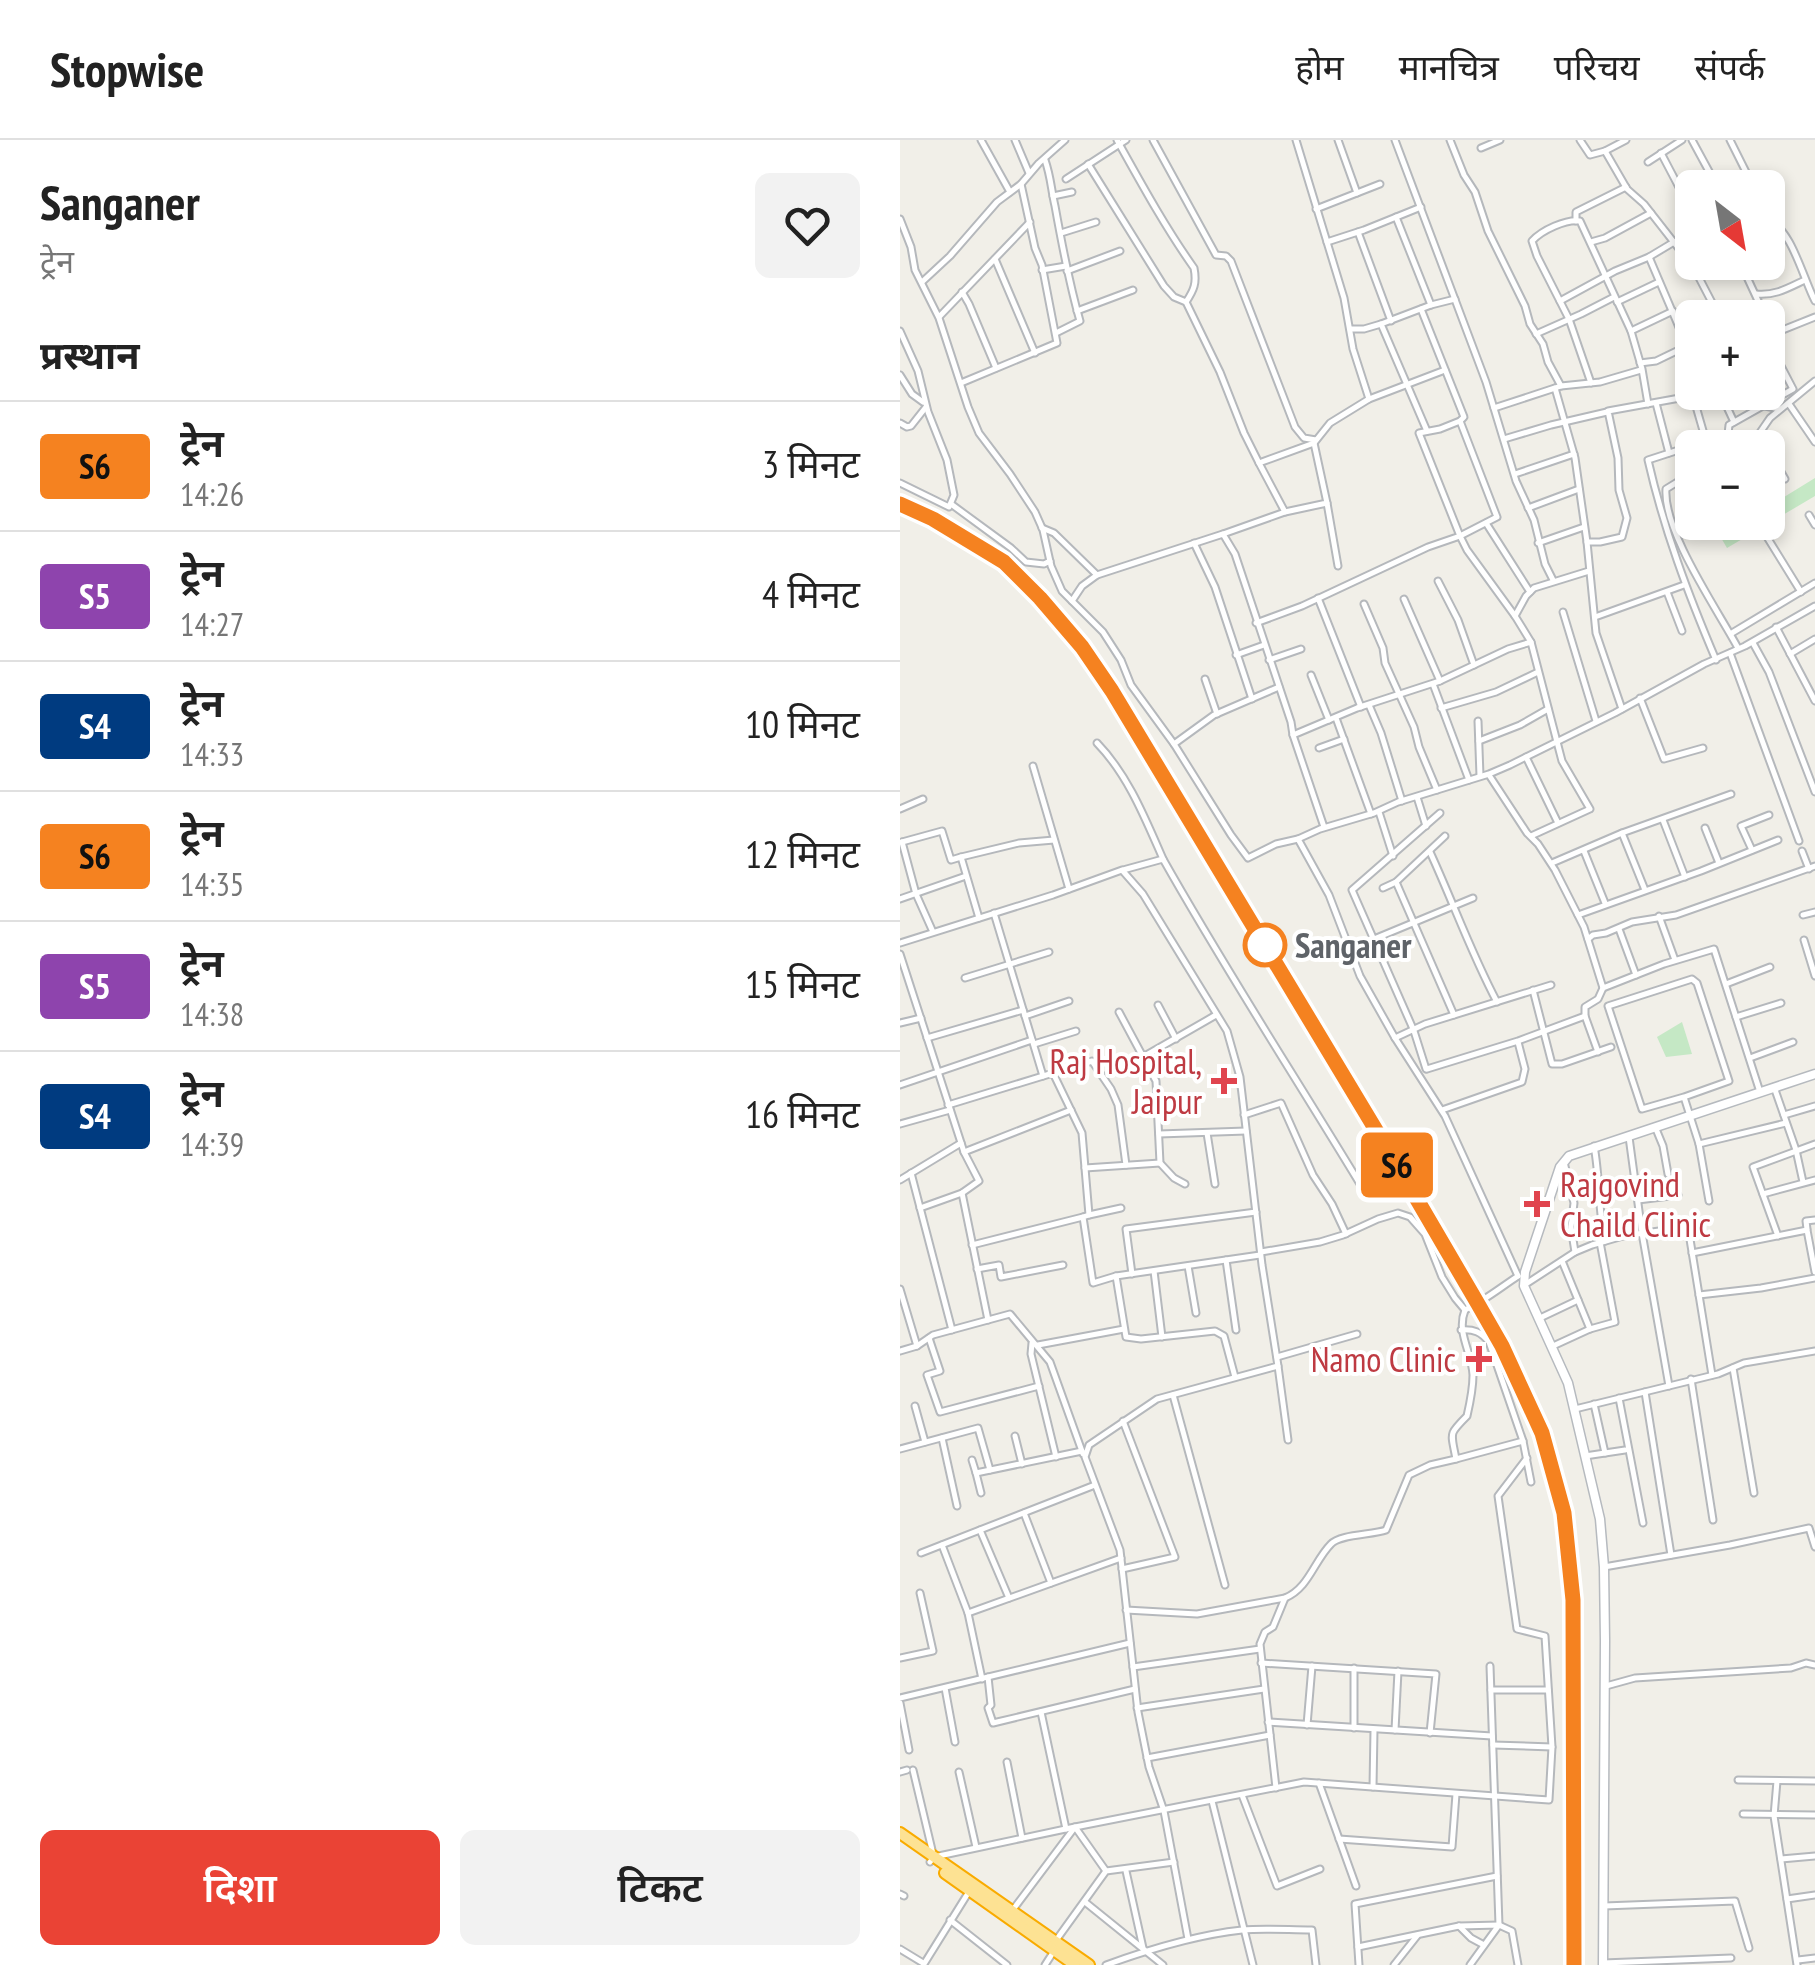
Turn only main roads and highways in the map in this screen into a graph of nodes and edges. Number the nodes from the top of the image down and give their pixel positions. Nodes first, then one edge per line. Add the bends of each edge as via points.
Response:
1 (900, 1833) edge
2 (900, 1841) edge
3 (932, 1860) junction
4 (1009, 1914) junction
5 (1055, 1946) junction
6 (1075, 1965) edge
7 (1089, 1965) edge

1 - 3 highway
2 - 3 highway
3 - 4 highway
3 - 4 highway
4 - 5 highway
5 - 6 highway
5 - 7 highway

